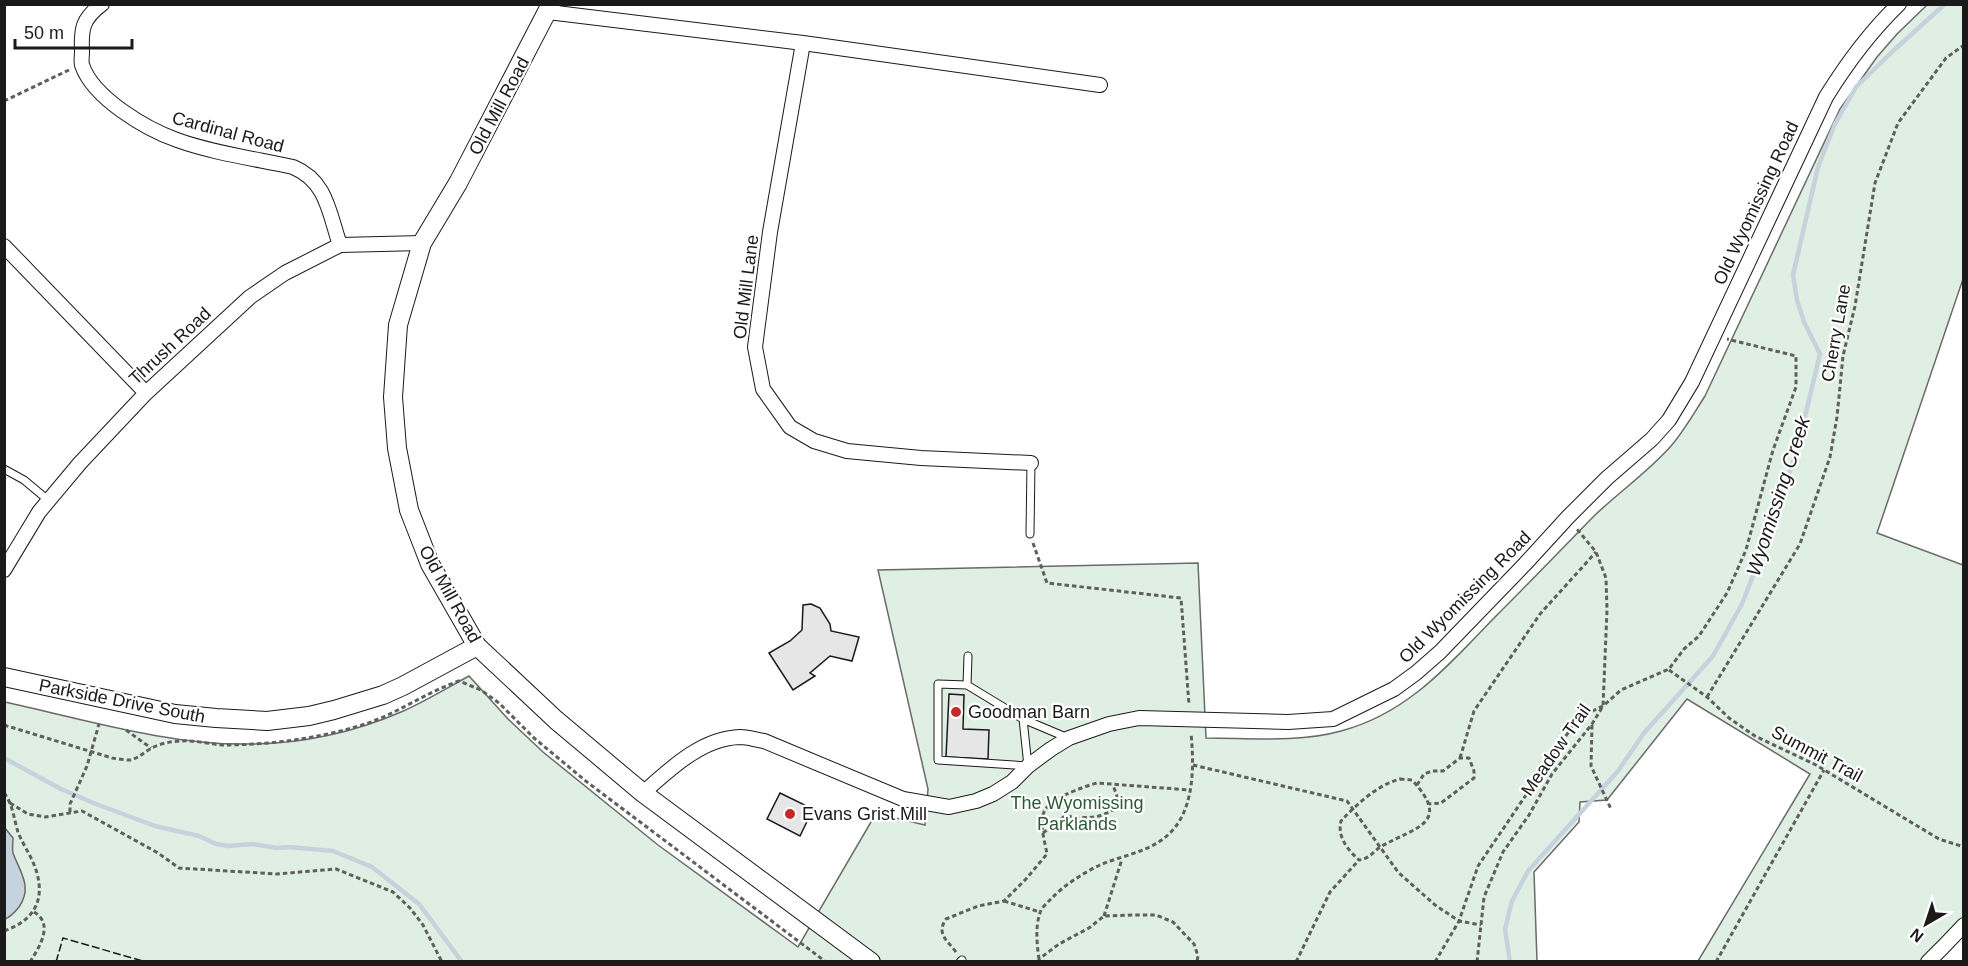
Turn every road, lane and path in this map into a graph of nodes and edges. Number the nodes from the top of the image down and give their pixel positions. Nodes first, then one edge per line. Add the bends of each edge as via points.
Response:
1 (102, 4) edge
2 (1899, 4) edge
3 (549, 8) edge
4 (803, 43) junction
5 (1964, 45) edge
6 (62, 73) dead end
7 (1100, 86) dead end
8 (4, 101) edge
9 (422, 243) junction
10 (340, 245) junction
11 (5, 248) edge
12 (1714, 335) junction
13 (146, 393) junction
14 (1031, 463) joint
15 (4, 469) edge
16 (48, 500) junction
17 (1568, 517) junction
18 (1030, 534) joint
19 (1596, 552) junction
20 (4, 570) edge
21 (477, 646) junction
22 (968, 656) dead end
23 (1669, 669) junction
24 (4, 678) edge
25 (967, 685) junction
26 (1707, 697) junction
27 (1603, 706) junction
28 (1023, 719) junction
29 (1190, 719) junction
30 (99, 724) dead end
31 (1592, 724) junction
32 (4, 725) edge
33 (126, 730) dead end
34 (1070, 738) junction
35 (151, 748) junction
36 (92, 751) junction
37 (1460, 758) junction
38 (1193, 765) junction
39 (1028, 766) junction
40 (1824, 770) junction
41 (1113, 785) junction
42 (1417, 785) junction
43 (1190, 790) junction
44 (4, 793) edge
45 (643, 793) junction
46 (10, 803) junction
47 (1429, 804) junction
48 (1353, 809) junction
49 (1611, 809) dead end
50 (70, 812) junction
51 (1043, 832) junction
52 (1380, 847) junction
53 (1964, 848) edge
54 (1122, 858) junction
55 (1359, 860) junction
56 (1004, 901) junction
57 (34, 912) junction
58 (1040, 912) junction
59 (1104, 916) junction
60 (1459, 921) junction
61 (1481, 925) junction
62 (1964, 925) edge
63 (4, 931) edge
64 (1039, 960) edge
65 (961, 961) edge
66 (30, 962) edge
67 (442, 962) edge
68 (826, 962) edge
69 (872, 962) edge
70 (1197, 962) edge
71 (1296, 962) edge
72 (1435, 962) edge
73 (1477, 962) edge
74 (1716, 962) edge
75 (1928, 962) edge

1 - 10 street, Cardinal Road via 81,31 82,64 91,82 127,114 159,132 293,167 311,176 322,191
2 - 12 street, Old Wyomissing Road via 1858,49 1826,97
3 - 4 street
3 - 9 street, Old Mill Road via 458,183
4 - 7 street
4 - 14 street, Old Mill Lane via 770,232 755,346 763,389 790,427 814,441 847,451
5 - 26 path, Cherry Lane via 1946,58 1894,133 1873,193 1843,356 1830,457 1800,544
6 - 8 path
9 - 10 street, Thrush Road
9 - 21 street, Old Mill Road via 398,325 393,397 397,448 409,510 430,564
10 - 13 street, Thrush Road via 285,273 250,297
11 - 13 street
12 - 17 street, Old Wyomissing Road via 1669,420
12 - 23 path via 1796,356 1796,387 1773,450 1746,550 1727,593 1699,636
13 - 16 street, Thrush Road
14 - 18 lane
15 - 16 lane
16 - 20 street, Thrush Road
17 - 19 path, Meadow Trail
17 - 29 street, Old Wyomissing Road via 1440,651 1394,689 1333,719
18 - 29 path via 1047,583 1181,598
19 - 27 path, Meadow Trail via 1606,578
19 - 37 path via 1540,614 1474,711
21 - 24 street, Parkside Drive South via 383,695 309,716 267,721 175,714
21 - 45 street, Old Mill Road via 556,720
22 - 25 lane
23 - 26 path, Summit Trail
23 - 27 path via 1621,690
25 - 28 lane
25 - 39 lane via 938,684 938,760
26 - 40 path, Summit Trail via 1755,736
27 - 31 path, Meadow Trail
27 - 60 path via 1578,718 1478,866
28 - 34 lane
28 - 39 lane
29 - 34 street, Old Wyomissing Road via 1138,718
29 - 38 path
30 - 36 path
31 - 49 path via 1591,766
31 - 61 path, Meadow Trail via 1552,774 1503,852 1484,897
32 - 36 path
33 - 35 path
34 - 39 street, Old Wyomissing Road
35 - 36 path via 129,760
35 - 68 path via 181,741 253,744 322,736 391,715 459,681 499,703 587,782
36 - 50 path
37 - 42 path via 1443,771 1424,774
37 - 47 path via 1469,758 1474,778 1440,803
38 - 43 path
38 - 48 path via 1347,801
39 - 45 street, Old Wyomissing Road via 993,794 949,807 903,799 764,741 740,737 695,752
40 - 53 path, Summit Trail via 1939,839
40 - 74 path
41 - 43 path
41 - 51 path via 1097,783 1056,800 1044,811
41 - 51 path via 1116,808 1092,819 1065,816
42 - 47 path
42 - 48 path via 1406,779 1390,782
43 - 54 path via 1180,820 1170,834
44 - 46 path
45 - 69 street, Old Mill Road
46 - 50 path via 36,816
46 - 57 path via 18,832 36,870 39,885
47 - 52 path via 1428,817 1420,828
48 - 52 path
48 - 55 path via 1341,821 1340,832
50 - 67 path via 82,811 179,868 277,874 336,869 393,892 423,925
51 - 56 path via 1047,855
52 - 55 path via 1370,857
52 - 60 path via 1398,872
54 - 58 path via 1081,876
54 - 59 path
55 - 71 path via 1330,892
56 - 58 path
56 - 65 path via 946,919 942,933
57 - 63 path
57 - 66 path via 42,916 45,924
58 - 64 path
59 - 64 path
59 - 70 path via 1156,915 1173,922 1194,944
60 - 61 path
60 - 72 path
61 - 73 path, Meadow Trail
62 - 75 street

